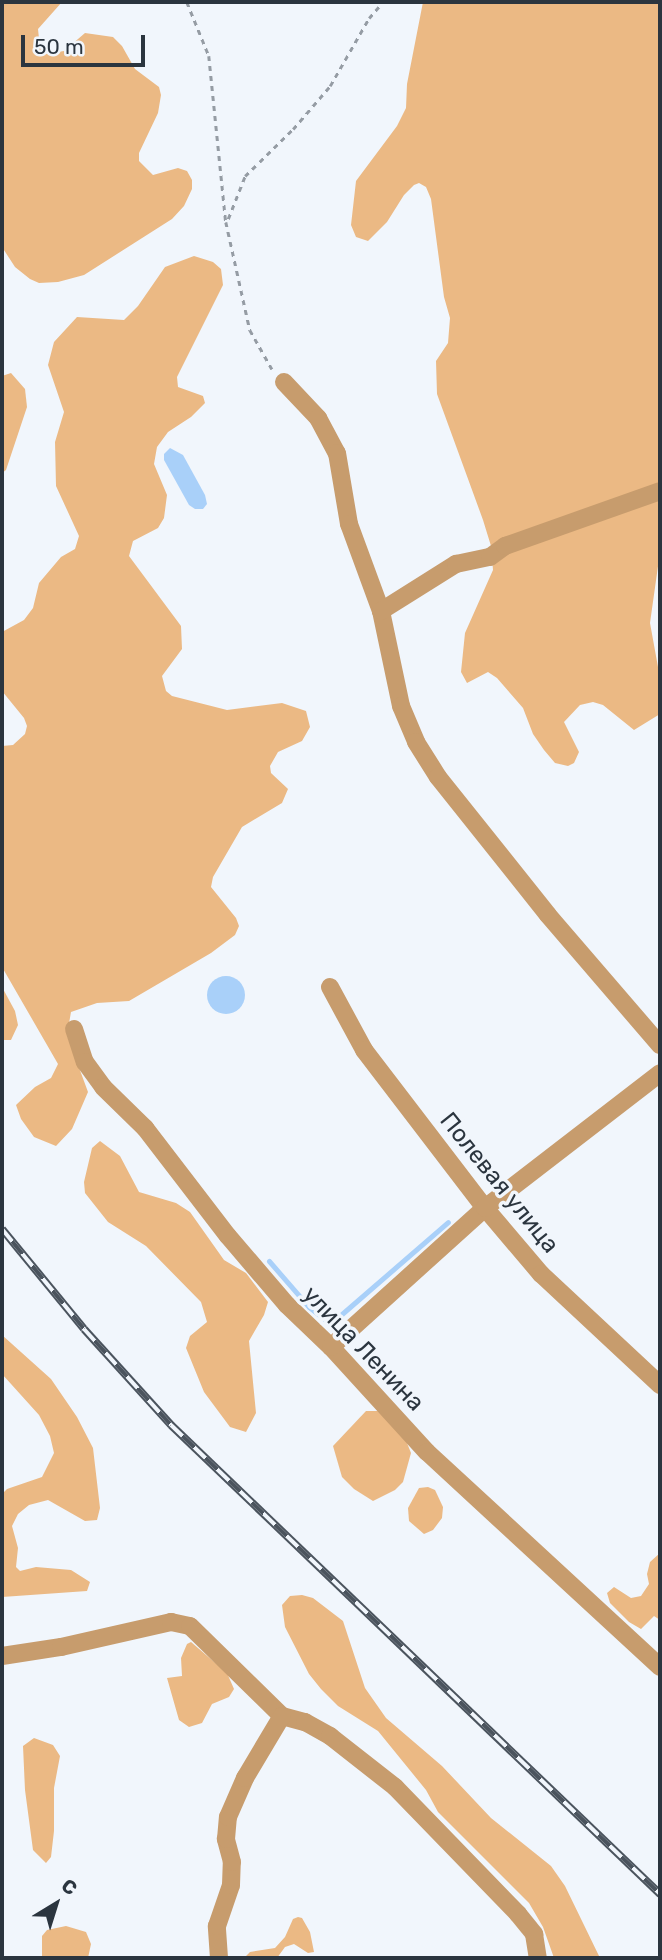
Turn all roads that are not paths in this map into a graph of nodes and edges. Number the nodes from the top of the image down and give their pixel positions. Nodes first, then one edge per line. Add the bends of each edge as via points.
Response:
1 (284, 382) road end
2 (660, 491) edge
3 (381, 611) junction
4 (330, 987) dead end
5 (74, 1029) dead end
6 (660, 1045) edge
7 (660, 1073) edge
8 (485, 1208) junction
9 (331, 1347) junction
10 (660, 1385) edge
11 (2, 1656) edge
12 (660, 1667) edge
13 (282, 1716) junction
14 (219, 1958) edge
15 (538, 1958) edge

1 - 3 street via 318,418 337,453 349,524
2 - 3 street via 505,546 490,556 456,564
3 - 6 street via 401,706 438,777
4 - 8 street, Полевая улица via 364,1050
5 - 9 street, улица Ленина via 85,1062 103,1087 145,1128 258,1274
7 - 8 street
8 - 9 street
8 - 10 street, Полевая улица via 541,1274
9 - 12 street, улица Ленина via 427,1452
11 - 13 street via 171,1622 181,1624 199,1633
13 - 14 street via 228,1817 231,1885 217,1926
13 - 15 street via 330,1737 395,1787 518,1913 534,1934

